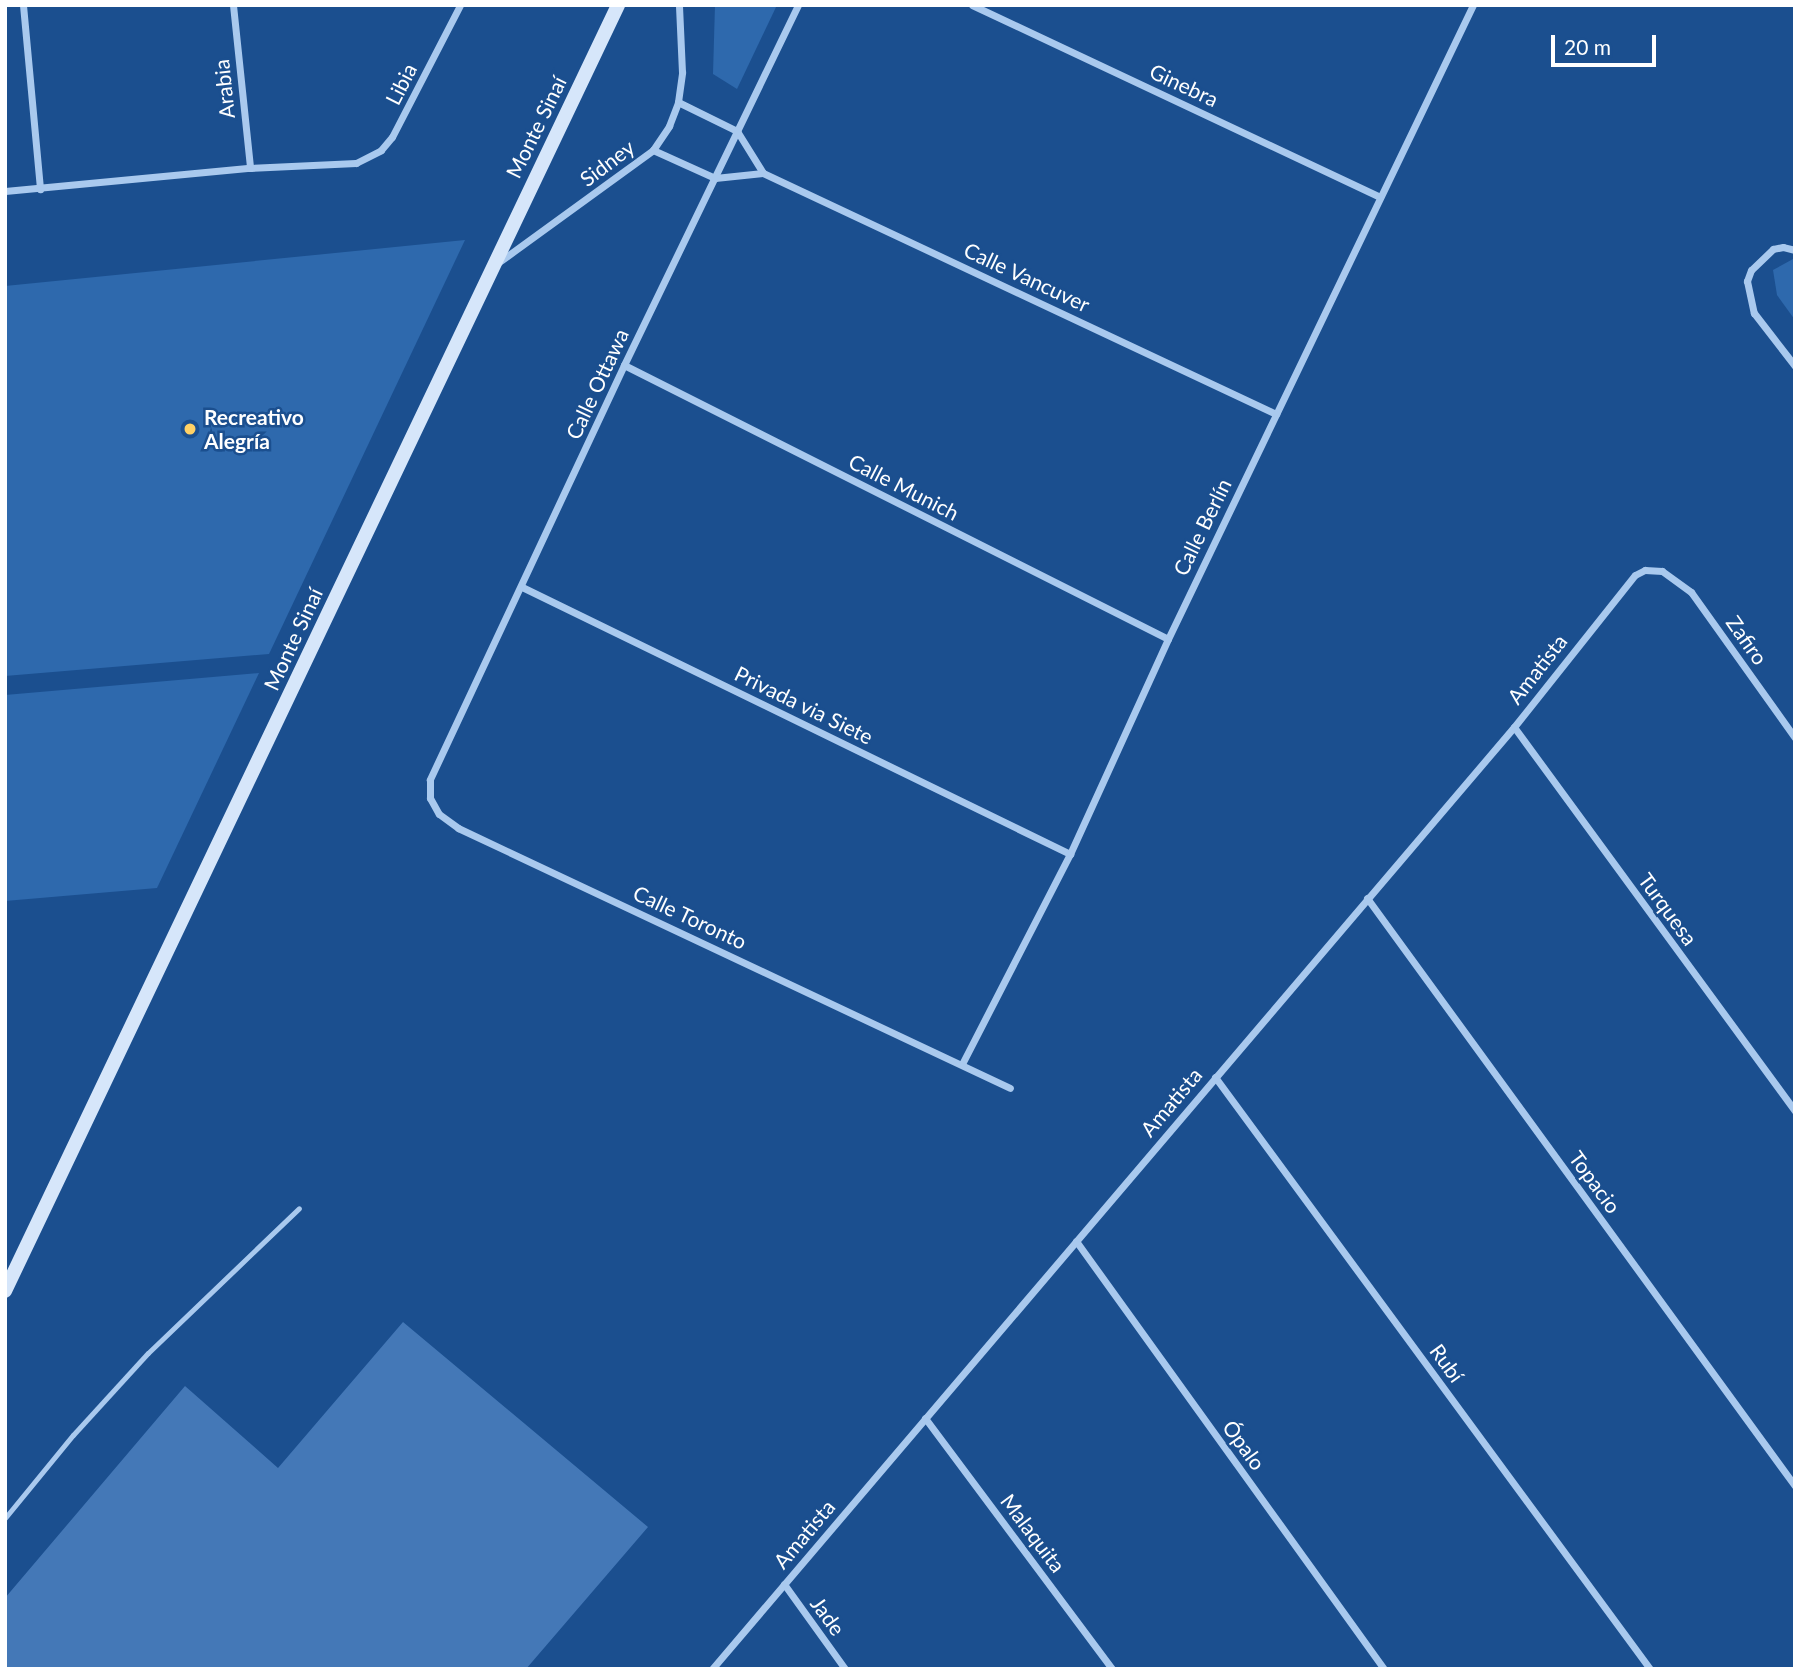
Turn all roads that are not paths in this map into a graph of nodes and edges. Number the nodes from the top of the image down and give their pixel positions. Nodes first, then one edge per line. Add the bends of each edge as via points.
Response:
1 (23, 5) edge
2 (233, 5) edge
3 (460, 5) edge
4 (618, 5) edge
5 (679, 5) edge
6 (798, 5) edge
7 (972, 5) edge
8 (1473, 5) edge
9 (678, 102) junction
10 (737, 131) junction
11 (653, 150) junction
12 (250, 169) junction
13 (763, 173) junction
14 (715, 178) junction
15 (40, 189) junction
16 (5, 191) edge
17 (1380, 197) junction
18 (1795, 250) edge
19 (492, 267) junction
20 (624, 365) junction
21 (1795, 366) edge
22 (1276, 414) junction
23 (1662, 571) joint
24 (522, 587) junction
25 (1168, 639) junction
26 (1514, 727) junction
27 (1795, 738) edge
28 (430, 780) joint
29 (1070, 854) junction
30 (1367, 898) junction
31 (962, 1064) junction
32 (1215, 1077) junction
33 (1010, 1087) dead end
34 (1795, 1111) edge
35 (299, 1208) dead end
36 (1076, 1241) junction
37 (5, 1291) edge
38 (925, 1418) junction
39 (1795, 1486) edge
40 (5, 1518) edge
41 (784, 1584) junction
42 (712, 1669) edge
43 (845, 1669) edge
44 (1112, 1669) edge
45 (1384, 1669) edge
46 (1650, 1669) edge

1 - 15 street
2 - 12 street, Arabia
3 - 12 street, Libia via 381,150 356,163
4 - 19 street, Monte Sinaí
5 - 9 street, Sidney via 682,72
6 - 10 street, Calle Ottawa
7 - 17 street, Ginebra
8 - 17 street, Calle Berlín
9 - 10 street
9 - 11 street, Sidney
10 - 13 street
10 - 14 street, Calle Ottawa
11 - 14 street
11 - 19 street, Sidney
12 - 15 street
13 - 14 street
13 - 22 street, Calle Vancuver
14 - 20 street, Calle Ottawa
15 - 16 street
17 - 22 street, Calle Berlín
18 - 21 street via 1773,249 1751,270 1747,281 1754,313
19 - 37 street, Monte Sinaí
20 - 24 street, Calle Ottawa
20 - 25 street, Calle Munich
22 - 25 street, Calle Berlín
23 - 26 street, Amatista via 1645,570 1626,584
23 - 27 street, Zafiro via 1691,592
24 - 28 street, Calle Ottawa
24 - 29 street, Privada via Siete
25 - 29 street, Calle Berlín
26 - 30 street, Amatista
26 - 34 street, Turquesa
28 - 31 street, Calle Toronto via 430,799 439,814 457,828
29 - 31 street, Calle Berlín
30 - 32 street, Amatista
30 - 39 street, Topacio
31 - 33 street, Calle Toronto
32 - 36 street, Amatista
32 - 46 street, Rubí
35 - 40 lane via 148,1353
36 - 38 street, Amatista
36 - 45 street, Ópalo
38 - 41 street, Amatista
38 - 44 street, Malaquita
41 - 42 street, Amatista
41 - 43 street, Jade

